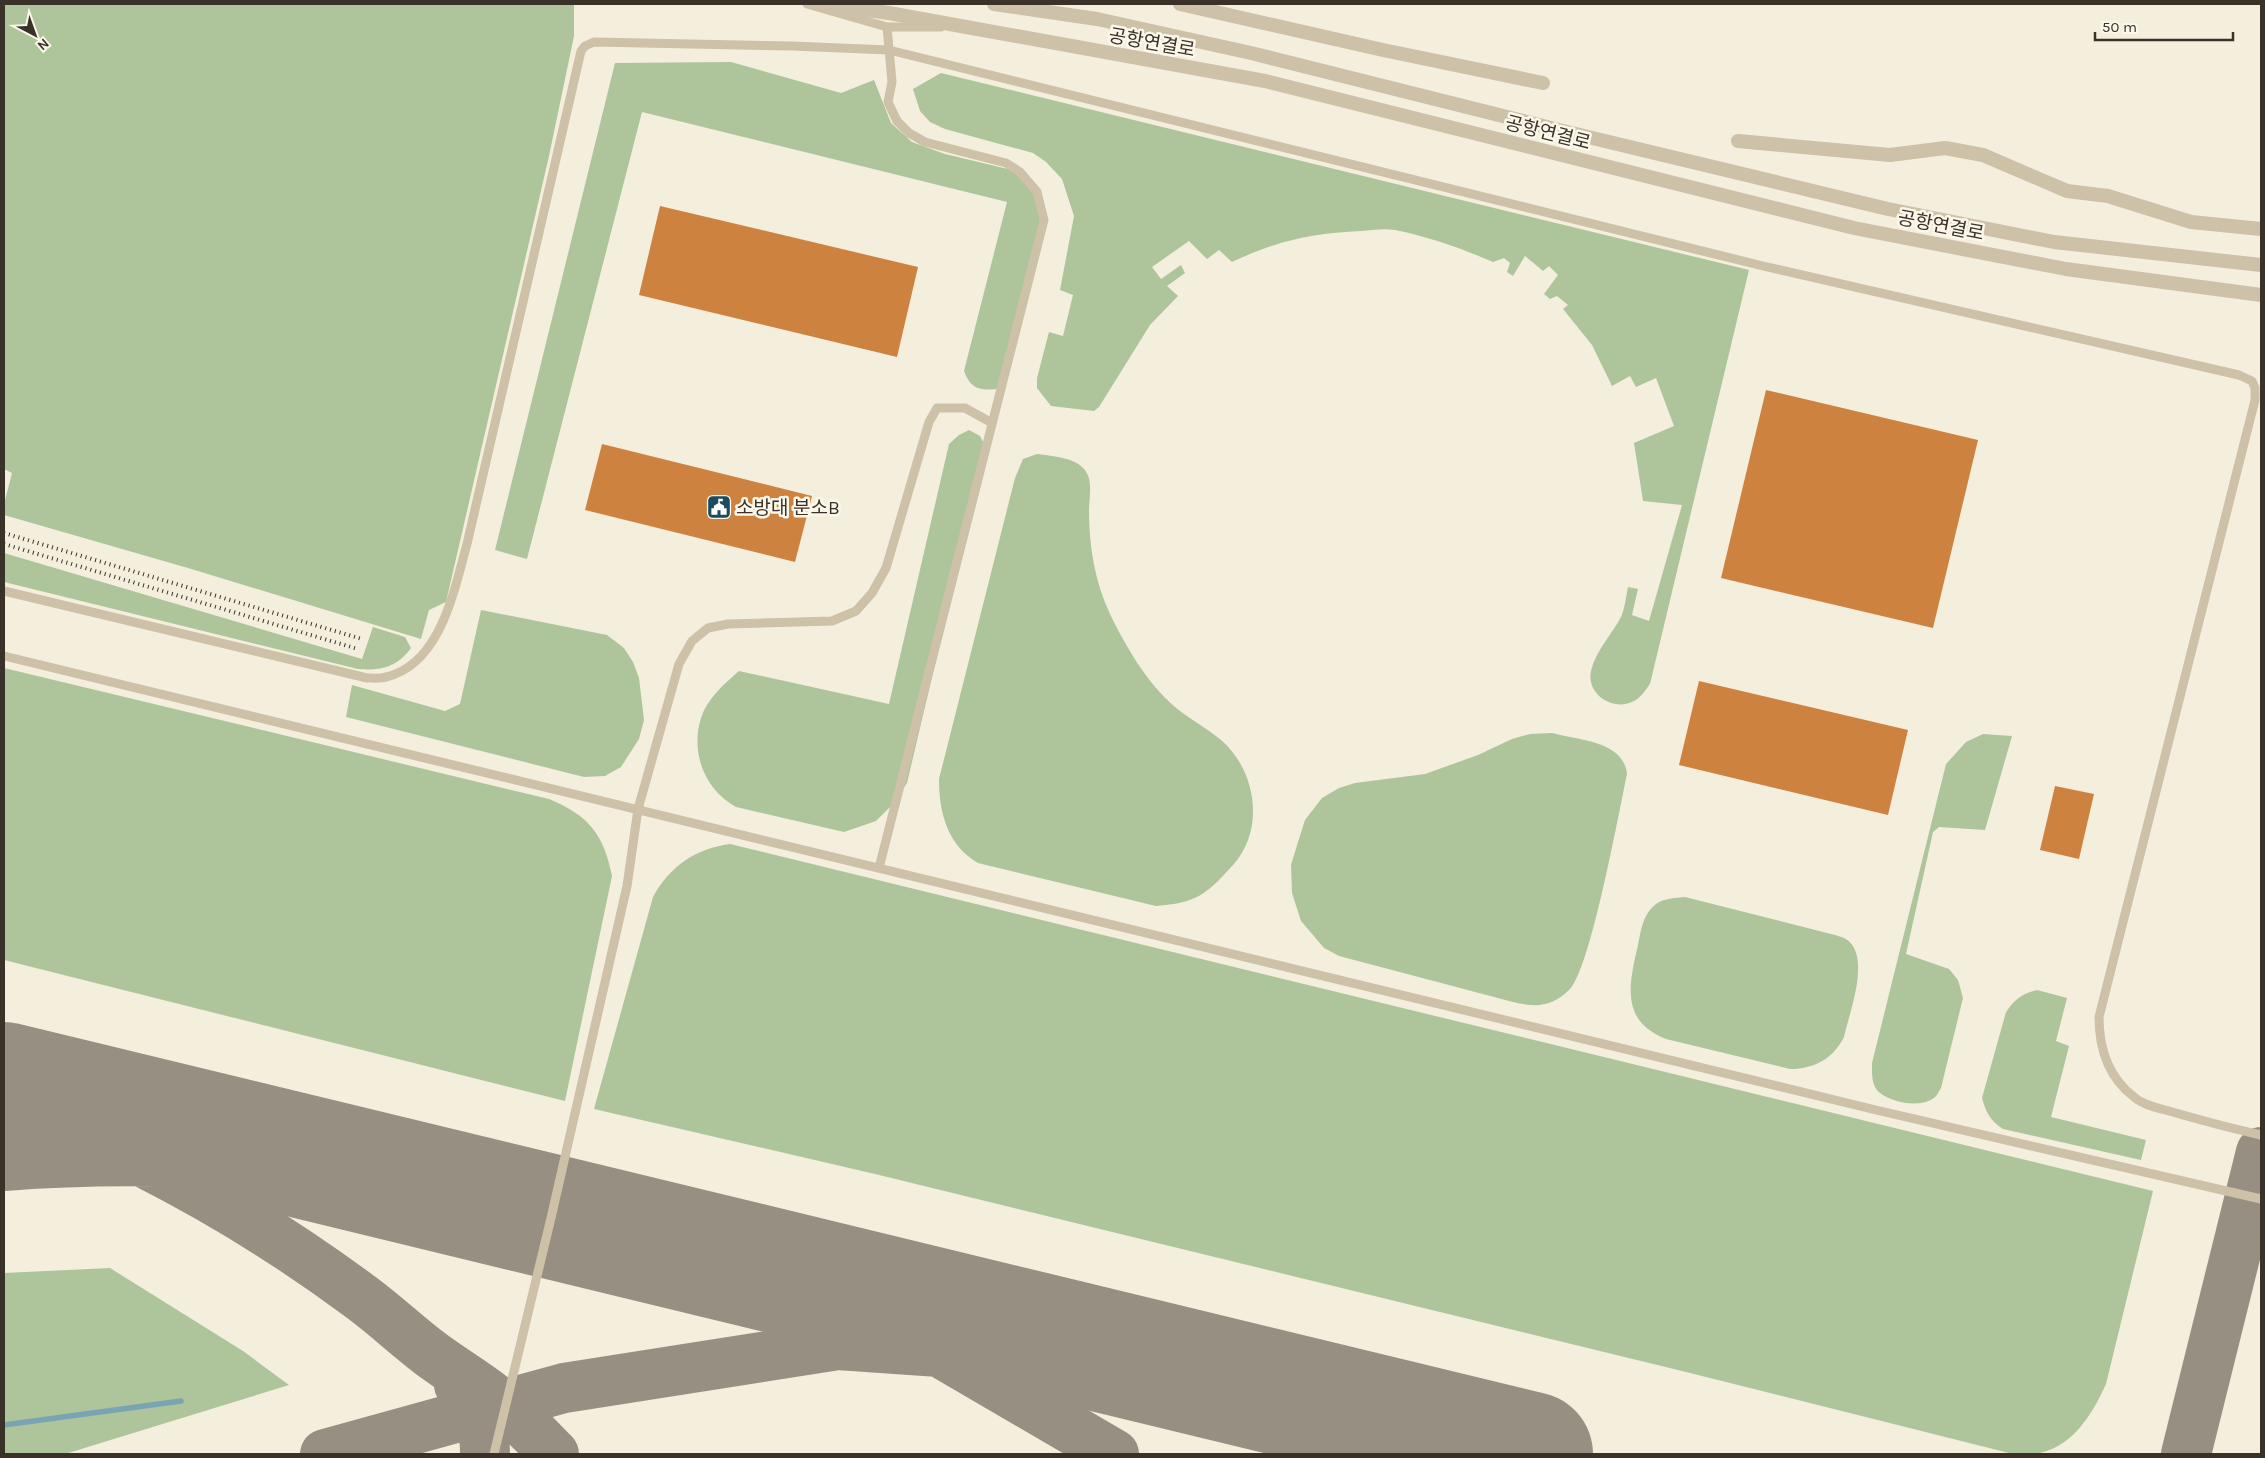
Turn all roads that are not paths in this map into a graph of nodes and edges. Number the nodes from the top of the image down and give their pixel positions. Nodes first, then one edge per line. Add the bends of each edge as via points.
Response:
1 (807, 4) edge
2 (825, 4) edge
3 (994, 4) edge
4 (1180, 4) edge
5 (887, 27) junction
6 (964, 27) junction
7 (889, 50) junction
8 (1543, 83) dead end
9 (1738, 141) dead end
10 (2261, 229) edge
11 (2261, 265) edge
12 (2261, 296) edge
13 (992, 423) junction
14 (4, 591) edge
15 (4, 656) edge
16 (638, 809) junction
17 (880, 868) junction
18 (2261, 1135) edge
19 (2261, 1200) edge
20 (494, 1454) edge

1 - 5 lane
2 - 6 street, 공항연결로
3 - 11 street, 공항연결로 via 1098,19 1251,53 1888,209 2054,242
4 - 8 street
5 - 6 lane
5 - 7 lane
6 - 12 street, 공항연결로 via 1265,81 1854,228 2066,269
7 - 13 lane via 892,82 888,102 897,121 924,142 1006,164 1020,172 1037,192 1044,220
7 - 14 lane via 594,42 581,51 451,603 428,649 403,670 386,677 367,678
7 - 18 lane via 1763,266 2239,375 2252,381 2255,400 2099,1017 2099,1039 2104,1058 2134,1098 2199,1120
9 - 10 street via 1890,155 1945,148 1983,154 2066,191 2108,196 2191,222
13 - 16 lane via 965,408 937,408 929,422 886,568 872,593 856,611 832,621 728,624 708,628 692,641 679,664
13 - 17 lane
15 - 16 lane
16 - 17 lane
16 - 20 lane via 627,886
17 - 19 lane

